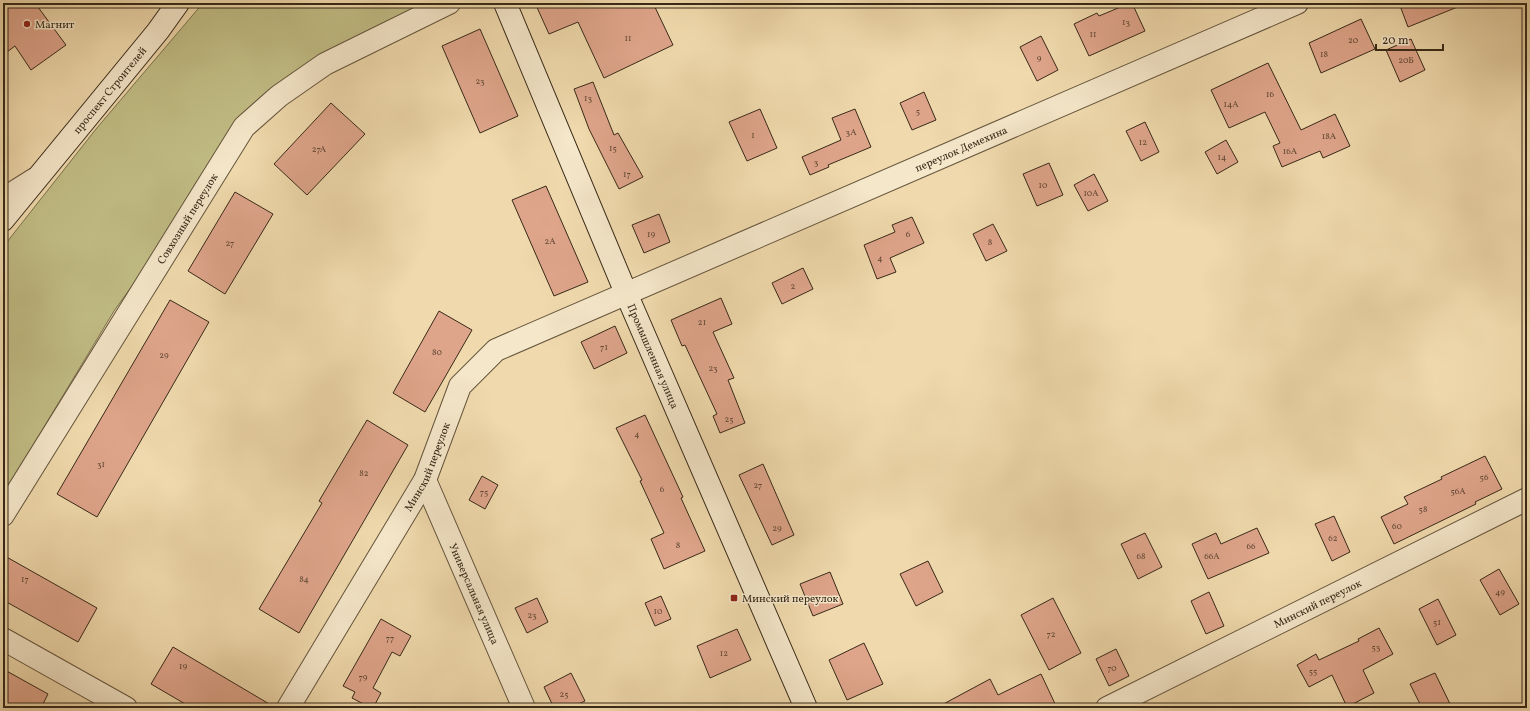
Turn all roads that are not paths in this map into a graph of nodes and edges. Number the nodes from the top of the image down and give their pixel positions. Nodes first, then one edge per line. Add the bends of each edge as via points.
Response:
1 (178, 3) edge
2 (449, 3) edge
3 (505, 3) edge
4 (1297, 3) edge
5 (39, 176) junction
6 (3, 199) edge
7 (3, 220) edge
8 (626, 293) junction
9 (425, 480) junction
10 (1527, 499) edge
11 (3, 515) edge
12 (3, 639) edge
13 (126, 708) edge
14 (288, 708) edge
15 (524, 708) edge
16 (806, 708) edge
17 (1107, 708) edge

1 - 5 street, проспект Строителей
2 - 11 street, Совхозный переулок via 325,64 279,96 244,127
3 - 8 street, Промышленная улица
4 - 8 street, переулок Демехина
5 - 6 street, проспект Строителей
5 - 7 street, проспект Строителей
8 - 9 street, Минский переулок via 496,350 460,386
8 - 16 street, Промышленная улица
9 - 14 street, Минский переулок
9 - 15 street, Универсальная улица
10 - 17 street, Минский переулок
12 - 13 street

